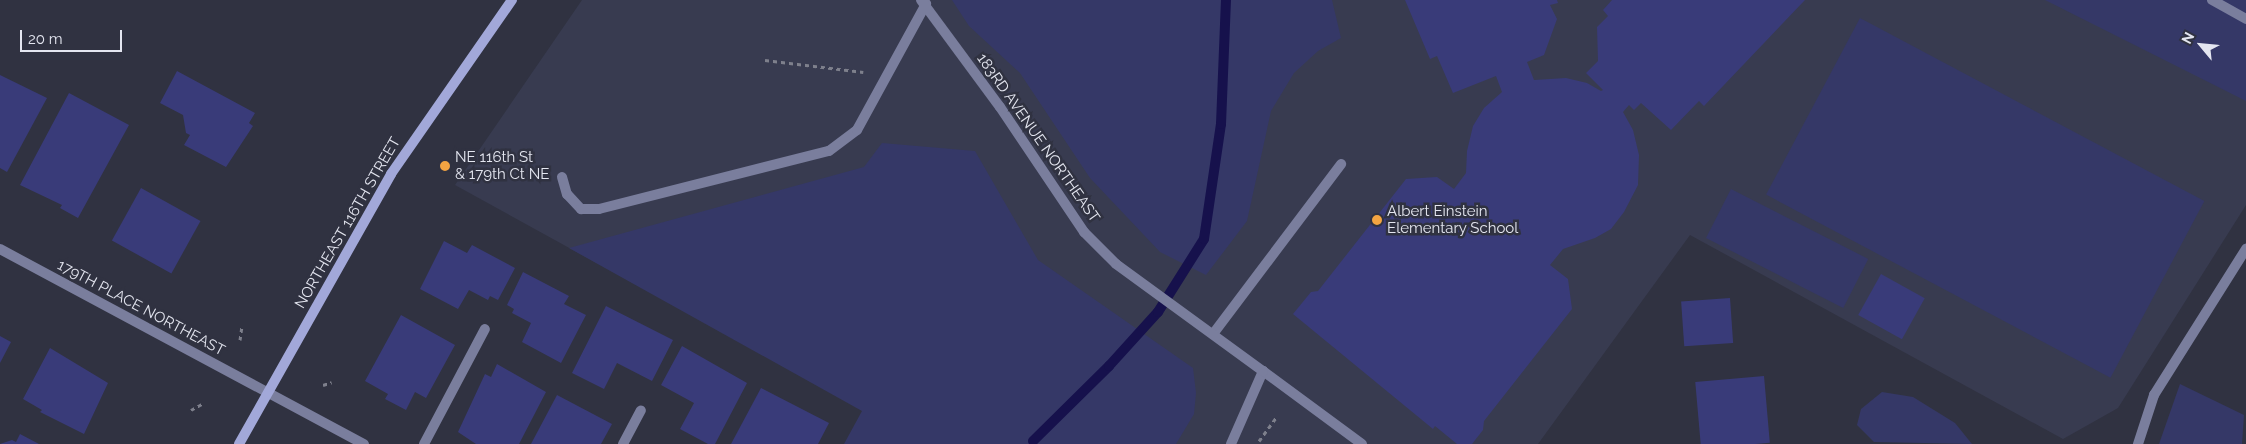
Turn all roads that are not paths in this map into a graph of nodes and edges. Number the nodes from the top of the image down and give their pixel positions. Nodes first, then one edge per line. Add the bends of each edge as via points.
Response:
1 (512, 0) edge
2 (2212, 0) edge
3 (923, 2) edge
4 (2246, 19) edge
5 (1341, 164) dead end
6 (562, 177) dead end
7 (0, 249) edge
8 (2246, 249) edge
9 (485, 329) dead end
10 (1213, 334) junction
11 (1263, 371) junction
12 (268, 393) junction
13 (641, 410) dead end
14 (239, 444) edge
15 (364, 444) edge
16 (424, 444) edge
17 (623, 444) edge
18 (1230, 444) edge
19 (1362, 444) edge
20 (2138, 444) edge

1 - 12 street, NORTHEAST 116TH STREET via 391,174
2 - 4 street
3 - 6 street via 857,130 829,152 599,209 581,209 567,194
3 - 10 street, 183RD AVENUE NORTHEAST via 1084,232 1116,264
5 - 10 street
7 - 12 street, 179TH PLACE NORTHEAST
8 - 20 street via 2154,395
9 - 16 street
10 - 11 street, 183RD AVENUE NORTHEAST
11 - 18 street
11 - 19 street, 183RD AVENUE NORTHEAST
12 - 14 street, NORTHEAST 116TH STREET
12 - 15 street, 179TH PLACE NORTHEAST
13 - 17 street

